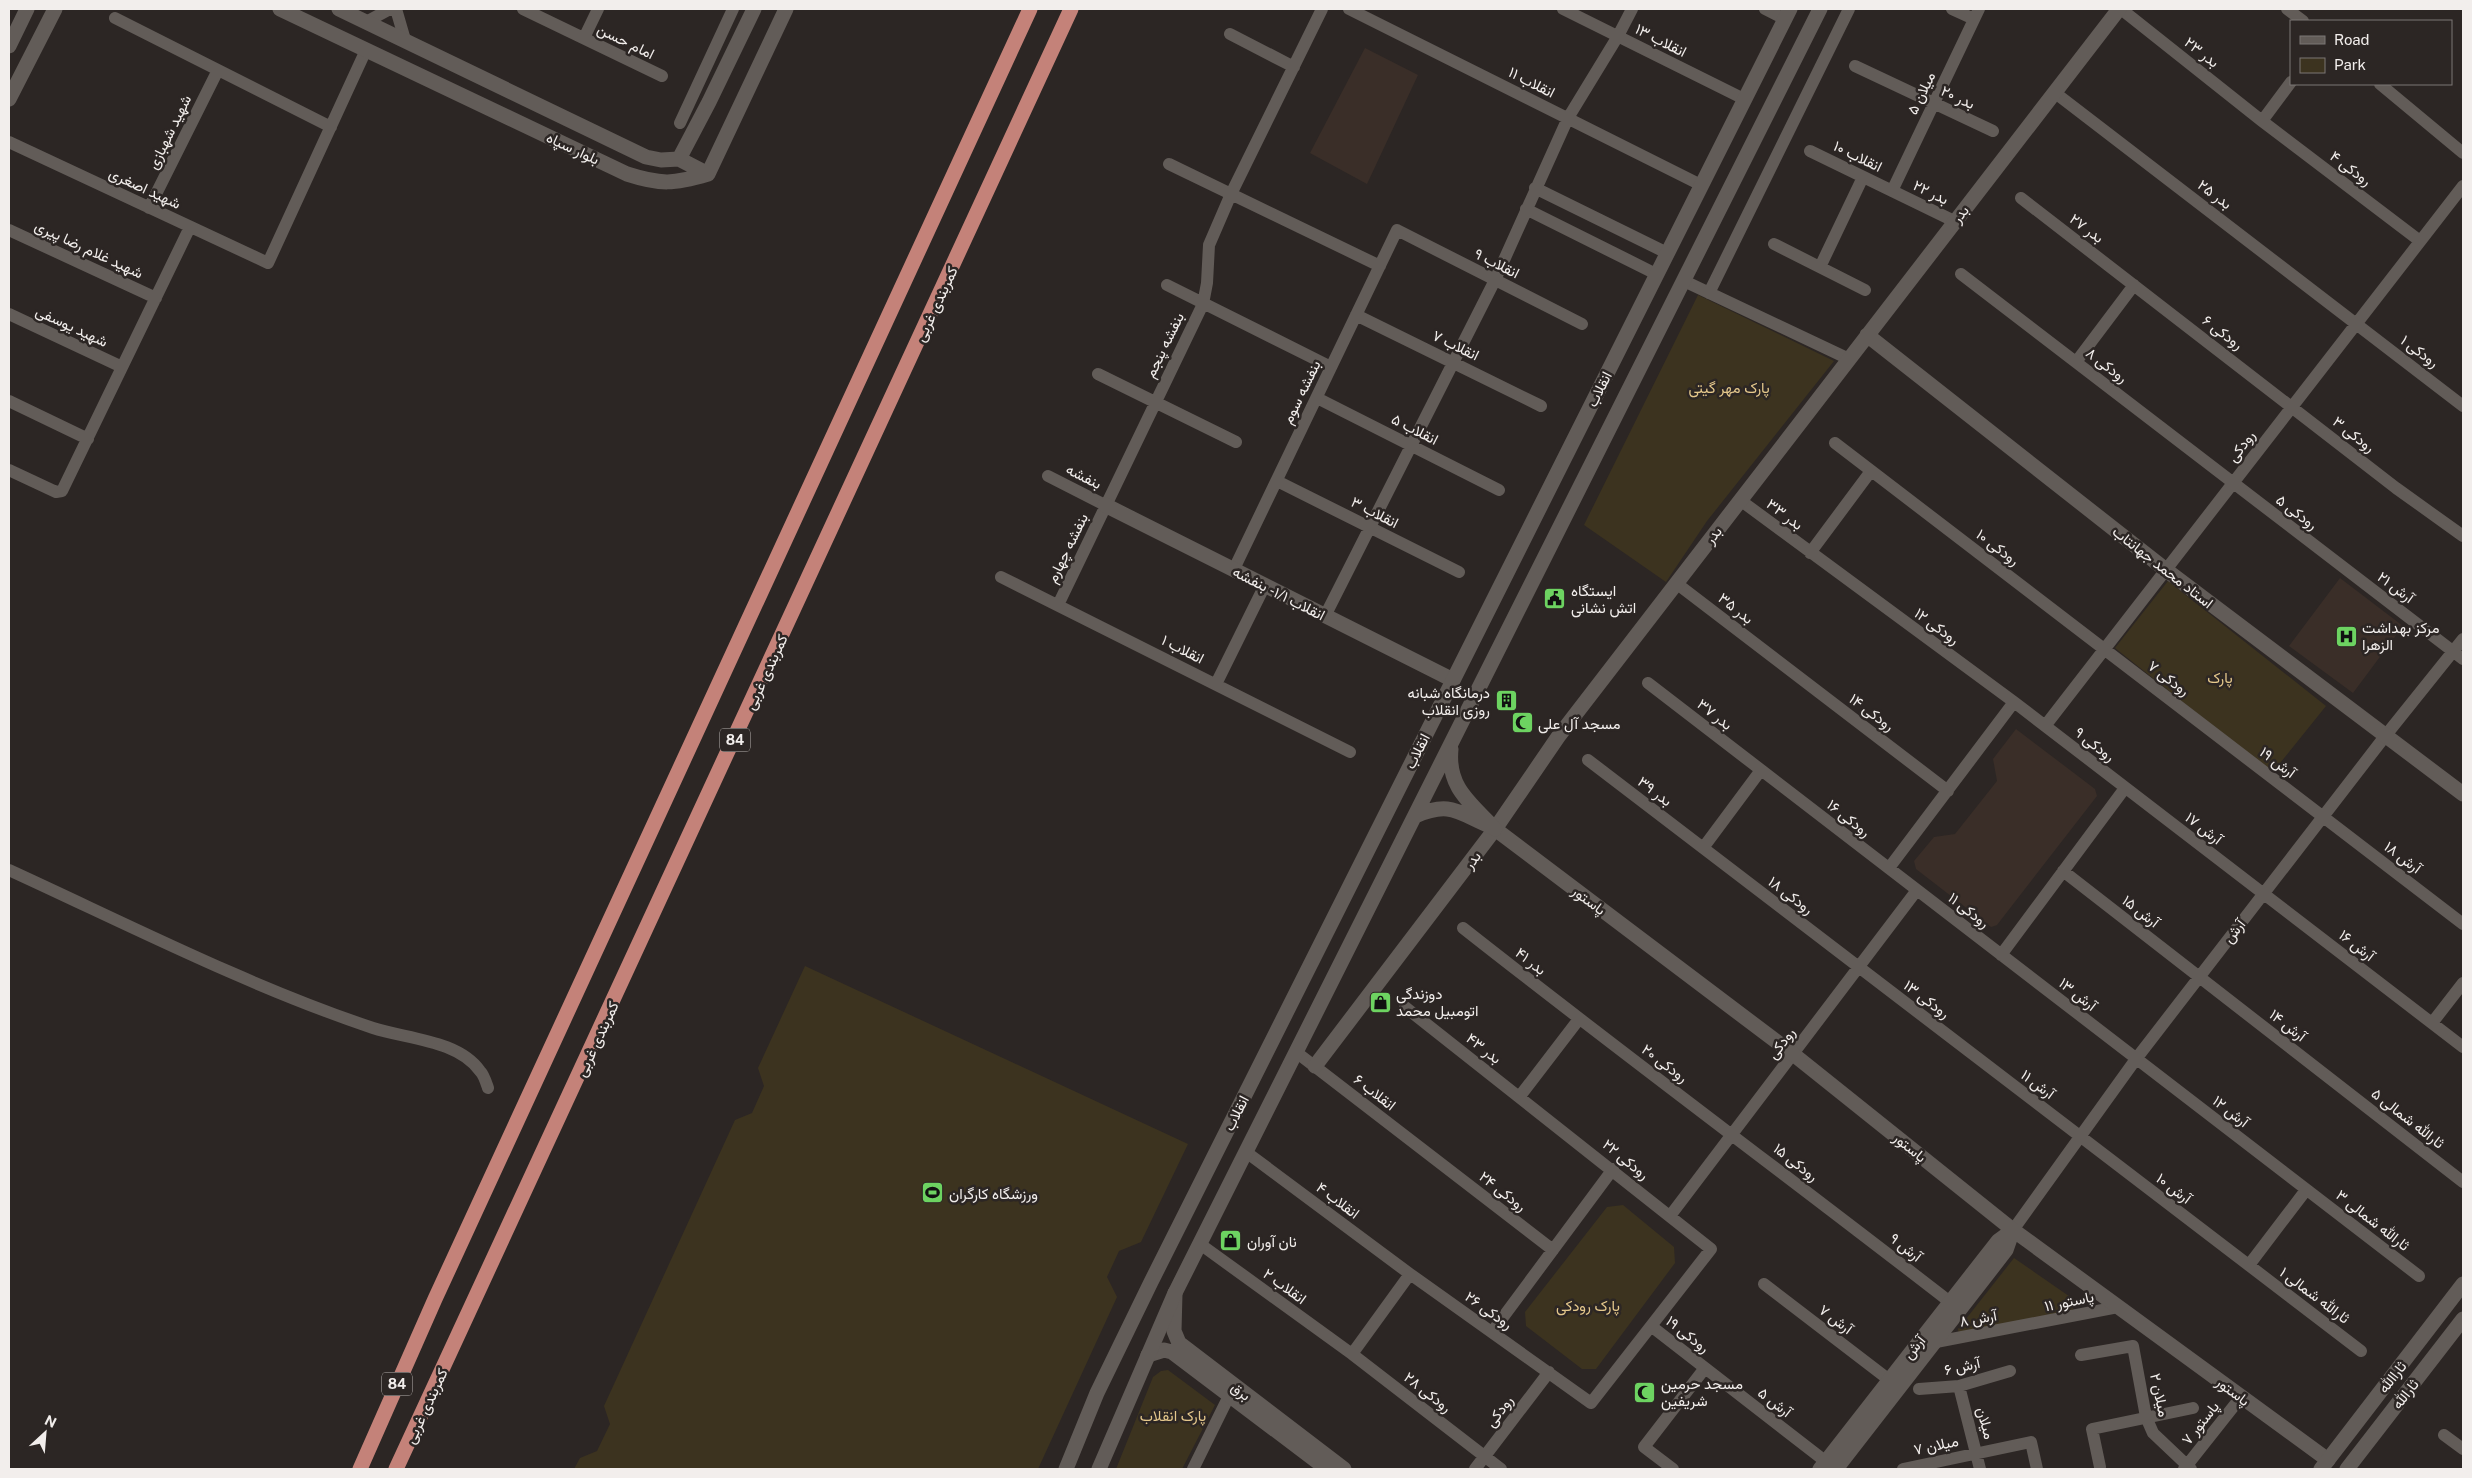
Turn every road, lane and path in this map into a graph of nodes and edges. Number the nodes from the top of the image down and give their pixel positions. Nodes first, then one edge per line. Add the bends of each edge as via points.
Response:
1 (27, 9) edge
2 (55, 9) edge
3 (280, 9) edge
4 (339, 9) edge
5 (390, 9) edge
6 (396, 9) edge
7 (523, 9) edge
8 (598, 9) edge
9 (754, 9) edge
10 (786, 9) edge
11 (1030, 9) edge
12 (1071, 9) edge
13 (1322, 9) edge
14 (1349, 9) edge
15 (1563, 9) edge
16 (1632, 9) edge
17 (1765, 9) edge
18 (1820, 9) edge
19 (1849, 9) edge
20 (1952, 9) edge
21 (2120, 9) edge
22 (2287, 9) edge
23 (732, 13) edge
24 (1787, 14) edge
25 (1977, 14) edge
26 (115, 18) dead end
27 (2302, 20) edge
28 (366, 22) junction
29 (746, 25) junction
30 (1230, 34) dead end
31 (1618, 36) junction
32 (584, 38) junction
33 (405, 40) junction
34 (9, 46) edge
35 (366, 50) junction
36 (1855, 66) dead end
37 (1294, 67) junction
38 (218, 70) junction
39 (662, 76) dead end
40 (2290, 83) edge
41 (2381, 85) edge
42 (2054, 92) junction
43 (9, 99) edge
44 (1744, 100) junction
45 (1934, 103) junction
46 (1568, 118) junction
47 (2262, 120) junction
48 (680, 123) dead end
49 (331, 127) junction
50 (1993, 131) dead end
51 (1723, 141) junction
52 (9, 142) edge
53 (1810, 151) dead end
54 (1748, 153) junction
55 (2463, 153) edge
56 (679, 159) junction
57 (1169, 164) dead end
58 (708, 174) junction
59 (1863, 177) junction
60 (1701, 185) junction
61 (2463, 186) edge
62 (1535, 188) junction
63 (1892, 191) junction
64 (1231, 194) junction
65 (2021, 198) dead end
66 (149, 208) junction
67 (1526, 209) junction
68 (1954, 221) junction
69 (190, 227) junction
70 (9, 230) edge
71 (1397, 230) joint
72 (2420, 241) junction
73 (1774, 244) dead end
74 (1667, 253) junction
75 (1380, 266) junction
76 (1820, 267) junction
77 (1656, 274) junction
78 (1961, 274) dead end
79 (1495, 280) junction
80 (1684, 281) junction
81 (1167, 285) dead end
82 (2134, 285) junction
83 (1866, 290) dead end
84 (1709, 293) junction
85 (156, 298) junction
86 (1203, 304) junction
87 (9, 314) edge
88 (1356, 315) junction
89 (2356, 322) junction
90 (1582, 324) dead end
91 (1867, 335) junction
92 (1849, 359) junction
93 (1454, 361) junction
94 (2076, 362) junction
95 (122, 367) junction
96 (1331, 367) junction
97 (1098, 374) dead end
98 (1316, 398) junction
99 (9, 401) edge
100 (1154, 402) junction
101 (1541, 406) dead end
102 (2292, 406) junction
103 (2463, 406) edge
104 (88, 439) junction
105 (1236, 442) dead end
106 (1835, 443) dead end
107 (1411, 446) junction
108 (9, 470) edge
109 (1871, 471) junction
110 (1048, 476) dead end
111 (1277, 481) junction
112 (2233, 483) junction
113 (1499, 490) dead end
114 (1740, 500) junction
115 (1105, 505) junction
116 (1370, 527) junction
117 (2463, 536) edge
118 (1810, 553) junction
119 (2342, 566) joint
120 (1234, 569) junction
121 (2166, 570) junction
122 (1459, 572) dead end
123 (1001, 576) dead end
124 (1676, 583) junction
125 (1265, 585) junction
126 (1058, 604) junction
127 (1325, 616) junction
128 (2463, 639) edge
129 (2104, 649) junction
130 (2458, 655) edge
131 (1776, 660) joint
132 (1453, 680) junction
133 (1648, 683) dead end
134 (1216, 684) junction
135 (2014, 702) junction
136 (2044, 726) junction
137 (2214, 733) joint
138 (2386, 734) junction
139 (1452, 742) junction
140 (1350, 752) dead end
141 (1588, 760) dead end
142 (1761, 770) junction
143 (2125, 788) junction
144 (1948, 791) junction
145 (2463, 794) edge
146 (1415, 816) junction
147 (2323, 816) junction
148 (1495, 829) junction
149 (1703, 848) junction
150 (1889, 868) junction
151 (9, 870) edge
152 (2063, 871) junction
153 (1917, 890) junction
154 (2264, 894) junction
155 (2463, 924) edge
156 (1463, 928) dead end
157 (2001, 955) junction
158 (1859, 967) junction
159 (2199, 977) junction
160 (2463, 983) edge
161 (1405, 1007) dead end
162 (1579, 1019) junction
163 (2432, 1023) junction
164 (2463, 1047) edge
165 (1296, 1052) junction
166 (1793, 1054) junction
167 (1976, 1057) joint
168 (2136, 1059) junction
169 (1315, 1066) junction
170 (488, 1088) dead end
171 (1520, 1096) junction
172 (2356, 1099) joint
173 (1732, 1134) junction
174 (2080, 1136) junction
175 (1246, 1152) junction
176 (1434, 1158) joint
177 (1613, 1169) junction
178 (2463, 1182) edge
179 (2306, 1190) junction
180 (1670, 1216) junction
181 (1841, 1217) joint
182 (2013, 1230) junction
183 (1200, 1244) junction
184 (1552, 1250) junction
185 (2249, 1266) junction
186 (1410, 1274) junction
187 (2419, 1276) dead end
188 (1764, 1284) dead end
189 (2463, 1284) edge
190 (1175, 1293) junction
191 (1950, 1302) junction
192 (2118, 1307) junction
193 (2463, 1320) edge
194 (1651, 1326) junction
195 (2025, 1326) joint
196 (1492, 1332) junction
197 (1936, 1342) junction
198 (2361, 1351) dead end
199 (1352, 1354) junction
200 (1148, 1355) junction
201 (2081, 1355) dead end
202 (1705, 1368) junction
203 (2010, 1371) dead end
204 (1549, 1372) junction
205 (1888, 1379) junction
206 (1958, 1386) junction
207 (1919, 1389) dead end
208 (1232, 1392) junction
209 (2241, 1396) junction
210 (2193, 1408) dead end
211 (2146, 1418) junction
212 (2444, 1435) dead end
213 (2463, 1449) edge
214 (1977, 1453) junction
215 (1484, 1457) junction
216 (2325, 1464) edge
217 (1827, 1467) edge
218 (1922, 1467) edge
219 (2100, 1467) dead end
220 (2187, 1468) edge
221 (360, 1469) edge
222 (396, 1469) edge
223 (1066, 1469) edge
224 (1099, 1469) edge
225 (1193, 1469) edge
226 (1327, 1469) edge
227 (1344, 1469) edge
228 (1475, 1469) edge
229 (1501, 1469) edge
230 (1673, 1469) edge
231 (1902, 1469) edge
232 (1980, 1469) edge
233 (2037, 1469) edge
234 (2341, 1469) edge
235 (2347, 1469) edge

1 - 34 main road
2 - 43 main road
3 - 35 main road, بلوار سپاه
4 - 28 main road, بلوار سپاه
5 - 28 street
6 - 33 street
7 - 32 street, امام حسن
8 - 32 street
9 - 29 main road
10 - 58 main road
11 - 221 highway, 84
12 - 222 highway, کمربندی غربی / 84
13 - 37 street, بنفشه پنجم
14 - 46 street, انقلاب ۱۱
15 - 31 street, انقلاب ۱۳
16 - 31 street
17 - 24 street
18 - 54 main road, انقلاب
19 - 84 street
20 - 25 street
21 - 42 main road, بدر
21 - 47 street, بدر ۲۳
22 - 27 street
23 - 29 street
23 - 48 street
24 - 44 main road, انقلاب
25 - 45 street, میلان ۵
26 - 38 street
28 - 33 main road, بلوار سپاه
29 - 56 main road
30 - 37 street
31 - 44 street, انقلاب ۱۳
31 - 46 street
32 - 39 street, امام حسن
33 - 56 main road, بلوار سپاه via 646,157
35 - 49 street
35 - 58 main road, بلوار سپاه via 627,174 652,182 681,182
36 - 45 street, بدر ۲۰
37 - 64 street, بنفشه پنجم
38 - 49 street
38 - 66 street, شهید شهبازی
40 - 47 street
41 - 55 street
42 - 68 main road, بدر
42 - 89 street, بدر ۲۵
44 - 51 main road, انقلاب
45 - 50 street, بدر ۲۰
45 - 63 street, میلان ۵
46 - 60 street, انقلاب ۱۱
46 - 62 street
47 - 72 street, رودکی ۴
49 - 69 street, شهید اصغری via 268,263
51 - 54 main road
51 - 60 main road, انقلاب
52 - 66 street, شهید اصغری
53 - 59 street, انقلاب ۱۰
54 - 80 main road, انقلاب
56 - 58 main road
57 - 64 street
59 - 63 street, انقلاب ۱۰
59 - 76 street
60 - 74 main road, انقلاب
61 - 72 street, رودکی
62 - 67 street
62 - 74 street
63 - 68 street, بدر ۲۲
64 - 75 street
64 - 86 street, بنفشه پنجم via 1209,244
65 - 82 street, بدر ۲۷
66 - 69 street, شهید اصغری
67 - 77 street
67 - 79 street
68 - 91 main road, بدر
69 - 85 street
70 - 85 street, شهید غلام رضا پیری
71 - 75 street, بنفشه سوم
71 - 79 street, انقلاب ۹
72 - 89 street, رودکی
73 - 76 street
74 - 77 main road, انقلاب
75 - 88 street, بنفشه سوم
76 - 83 street
77 - 132 main road, انقلاب
78 - 94 street, رودکی ۸
79 - 90 street, انقلاب ۹
79 - 93 street
80 - 84 street
80 - 139 main road, انقلاب
81 - 86 street
82 - 94 street
82 - 102 street, رودکی ۶
84 - 92 street
85 - 95 street
86 - 96 street
86 - 100 street, بنفشه پنجم
87 - 95 street, شهید یوسفی
88 - 93 street, انقلاب ۷
88 - 96 street, بنفشه سوم
89 - 102 street, رودکی
89 - 103 street, رودکی ۱
91 - 92 main road, بدر
91 - 121 main road, استاد محمد جهانتاب
92 - 114 main road, بدر
93 - 101 street, انقلاب ۷
93 - 107 street
94 - 112 street, رودکی ۸
95 - 104 street
96 - 98 street, بنفشه سوم
97 - 100 street
98 - 107 street, انقلاب ۵
98 - 111 street, بنفشه سوم
99 - 104 street
100 - 105 street
100 - 115 street, بنفشه پنجم
102 - 112 street, رودکی
102 - 117 street, رودکی ۳
104 - 108 street via 62,491 56,492
106 - 109 street, رودکی ۱۰
107 - 113 street, انقلاب ۵
107 - 116 street
109 - 118 street
109 - 129 street, رودکی ۱۰
110 - 115 street, بنفشه
111 - 116 street, انقلاب ۳
111 - 120 street, بنفشه سوم
112 - 119 street, رودکی ۵
112 - 121 street, رودکی
114 - 118 street, بدر ۳۳
114 - 124 main road, بدر
115 - 120 main road, انقلاب ۱/۱ - بنفشه
115 - 126 street, بنفشه چهارم
116 - 122 street, انقلاب ۳
116 - 127 street
118 - 135 street, رودکی ۱۲
119 - 130 street, آرش ۲۱
120 - 125 main road, انقلاب ۱/۱ - بنفشه
121 - 129 street, رودکی
121 - 138 main road, استاد محمد جهانتاب
123 - 126 street, انقلاب ۱
124 - 131 street, بدر ۳۵
124 - 148 main road, بدر via 1558,737
125 - 127 main road, انقلاب ۱/۱ - بنفشه
125 - 134 street
126 - 134 street, انقلاب ۱
127 - 132 main road, انقلاب ۱/۱ - بنفشه
128 - 130 street, آرش
129 - 136 street, رودکی
129 - 137 street, رودکی ۷
130 - 138 street, آرش
131 - 144 street, رودکی ۱۴
132 - 223 main road, انقلاب via 1150,1282 1097,1393
133 - 142 street, بدر ۳۷
134 - 140 street, انقلاب ۱
135 - 136 street, رودکی ۱۲
135 - 144 street
136 - 143 street, رودکی ۹
137 - 147 street, آرش ۱۹
138 - 145 main road, استاد محمد جهانتاب
138 - 147 street, آرش
139 - 146 main road, انقلاب
139 - 148 main road via 1449,765 1456,785
141 - 149 street, بدر ۳۹
142 - 149 street
142 - 150 street, رودکی ۱۶
143 - 152 street
143 - 154 street, آرش ۱۷
144 - 150 street
146 - 148 main road via 1441,807
146 - 165 main road, انقلاب
147 - 154 street, آرش
147 - 155 street, آرش ۱۸
148 - 166 main road, پاستور
148 - 169 main road, بدر
149 - 158 street, رودکی ۱۸
150 - 153 street, رودکی ۱۶
151 - 170 street via 280,994 375,1028 453,1050 481,1071
152 - 157 street
152 - 159 street, آرش ۱۵
153 - 157 street, رودکی ۱۱
153 - 158 street, رودکی
154 - 159 street, آرش
154 - 163 street, آرش ۱۶
156 - 162 street, بدر ۴۱
157 - 168 street, آرش ۱۳
158 - 166 street, رودکی
158 - 167 street, رودکی ۱۳
159 - 168 street, آرش
159 - 172 street, آرش ۱۴
160 - 163 street
161 - 171 street, بدر ۴۳
162 - 171 street
162 - 173 street, رودکی ۲۰
163 - 164 street, آرش ۱۶
165 - 169 street, انقلاب ۶
165 - 175 main road, انقلاب
166 - 173 street, رودکی
166 - 182 main road, پاستور
167 - 174 street, آرش ۱۱
168 - 174 street, آرش
168 - 179 street, آرش ۱۲
169 - 176 street, انقلاب ۶
171 - 177 street, رودکی ۲۲
172 - 178 street, ثارالله شمالی ۵
173 - 180 street, رودکی
173 - 181 street, رودکی ۱۵
174 - 182 street, آرش
174 - 185 street, آرش ۱۰
175 - 183 main road, انقلاب
175 - 186 street, انقلاب ۴
176 - 184 street, رودکی ۲۴
177 - 180 street, رودکی ۲۲
177 - 184 street
179 - 185 street
179 - 187 street, ثارالله شمالی ۳
180 - 194 street, رودکی ۲۲ via 1711,1249
181 - 191 street, آرش ۹
182 - 191 main road, آرش via 1998,1241
182 - 192 main road, پاستور
182 - 197 main road, آرش via 2006,1250
183 - 190 main road, انقلاب
183 - 199 street, انقلاب ۲
184 - 196 street
185 - 198 street, ثارالله شمالی ۱
186 - 196 street, رودکی ۲۶
186 - 199 street
188 - 205 street, آرش ۷
189 - 216 main road, ثاراالله
190 - 200 main road, انقلاب
190 - 208 main road, برق via 1174,1331 1179,1343
191 - 205 main road, آرش
192 - 195 street, پاستور ۱۱
192 - 209 main road, پاستور
193 - 235 main road, ثارالله
194 - 202 street, رودکی ۱۹
194 - 204 street, رودکی ۲۶ via 1591,1403
195 - 197 street, آرش ۸
196 - 204 street, رودکی ۲۶
197 - 217 main road, آرش
199 - 215 street, رودکی ۲۸
200 - 208 main road, برق via 1164,1350 1172,1352
200 - 224 main road, انقلاب
201 - 211 street, میلان ۲ via 2133,1346
202 - 217 street, آرش ۵
202 - 230 street via 1644,1447
203 - 206 street, آرش ۶
204 - 215 street, رودکی
205 - 217 main road, آرش
206 - 207 street, آرش ۶
206 - 214 street, میلان
208 - 225 street
208 - 226 main road, برق
208 - 227 main road, برق
209 - 216 main road, پاستور
209 - 220 street, پاستور ۷
210 - 211 street
211 - 219 street via 2092,1429
211 - 220 street, میلان ۲ via 2153,1433
212 - 213 street
214 - 218 street, میلان ۷
214 - 232 street, میلان
214 - 233 street, میلان ۷ via 2031,1442
215 - 228 street, رودکی
215 - 229 street, رودکی ۲۸
216 - 234 main road, پاستور
218 - 231 street, میلان ۷

